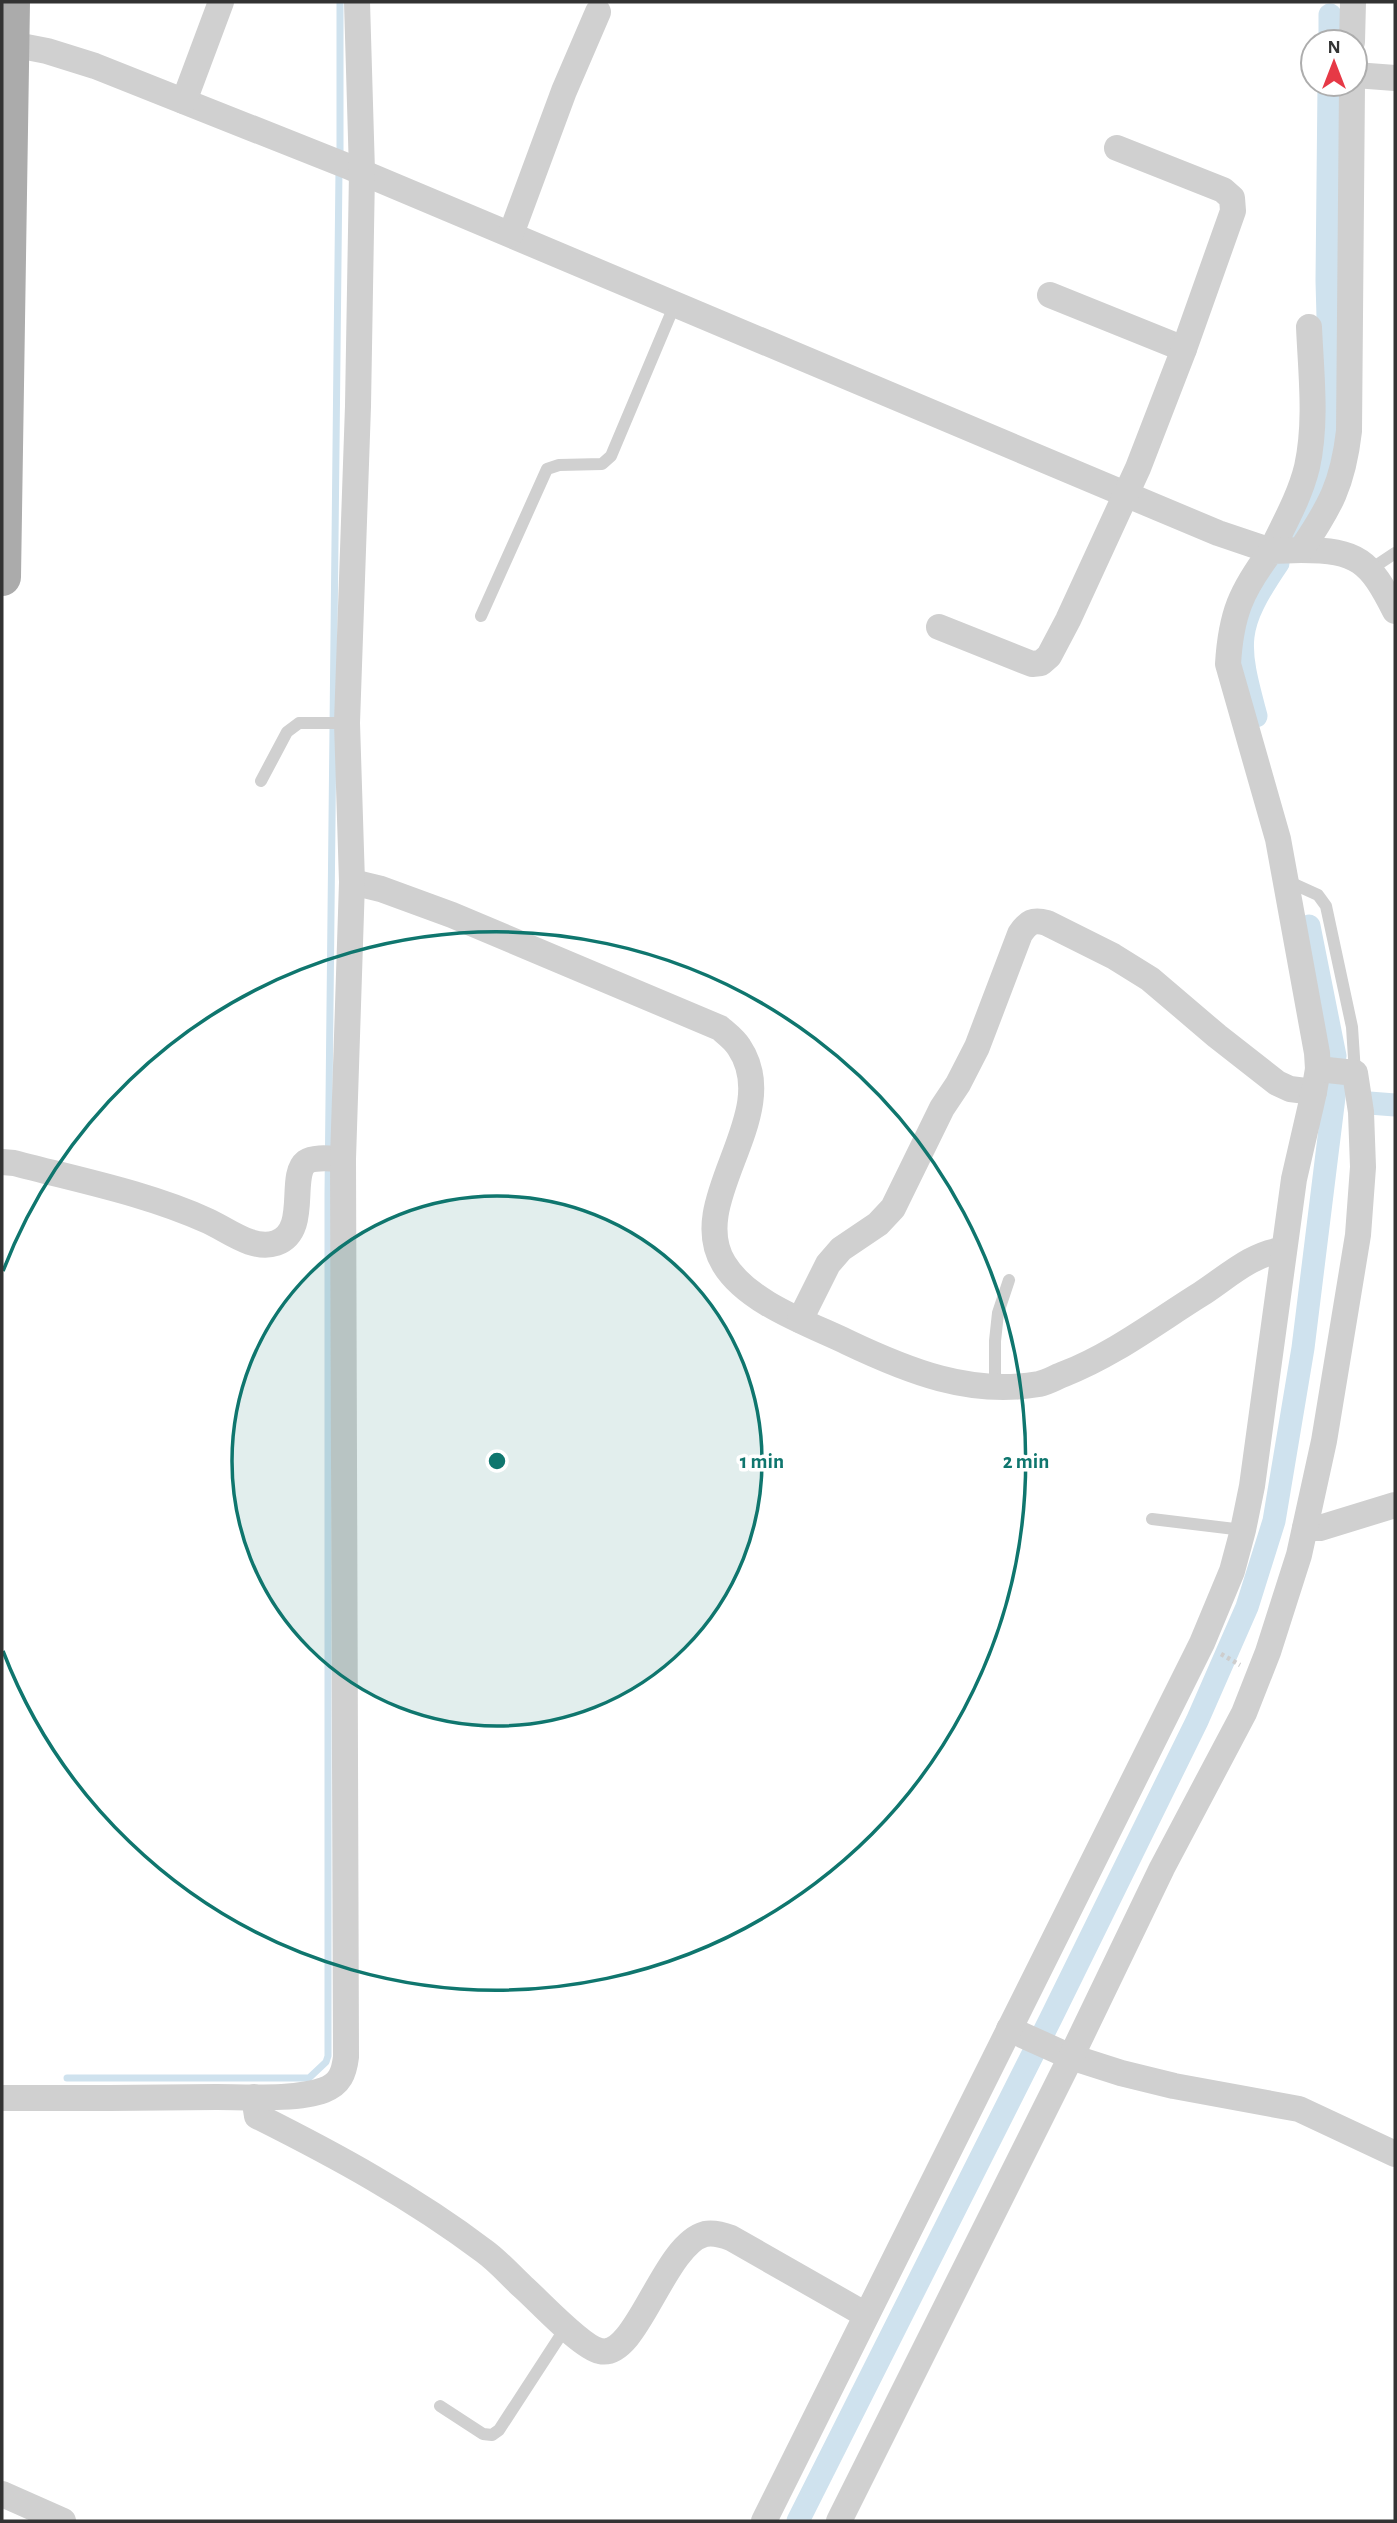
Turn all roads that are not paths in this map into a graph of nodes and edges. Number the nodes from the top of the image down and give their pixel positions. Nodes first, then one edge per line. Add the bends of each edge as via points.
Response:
1 (11, 2) edge
2 (221, 2) edge
3 (357, 2) edge
4 (1353, 2) edge
5 (598, 12) dead end
6 (1352, 28) edge
7 (11, 44) junction
8 (1369, 76) edge
9 (1395, 78) edge
10 (1352, 98) edge
11 (184, 101) junction
12 (1117, 148) dead end
13 (5, 155) edge
14 (344, 165) junction
15 (511, 234) junction
16 (1050, 295) dead end
17 (676, 303) junction
18 (1309, 327) dead end
19 (1184, 349) junction
20 (1125, 494) junction
21 (1300, 550) junction
22 (1271, 551) junction
23 (1395, 553) edge
24 (1371, 569) junction
25 (2, 577) edge
26 (1395, 611) edge
27 (481, 616) dead end
28 (939, 627) dead end
29 (344, 723) junction
30 (261, 781) dead end
31 (1285, 880) junction
32 (352, 882) junction
33 (1355, 1073) junction
34 (1316, 1081) junction
35 (331, 1159) junction
36 (2, 1162) edge
37 (1283, 1250) junction
38 (1009, 1280) dead end
39 (800, 1320) junction
40 (995, 1387) junction
41 (1395, 1505) edge
42 (1152, 1519) dead end
43 (1305, 1528) junction
44 (1243, 1530) junction
45 (1014, 2031) junction
46 (1068, 2056) junction
47 (254, 2097) junction
48 (2, 2098) edge
49 (1395, 2154) edge
50 (866, 2315) junction
51 (566, 2327) junction
52 (440, 2406) dead end
53 (2, 2494) edge
54 (63, 2521) edge
55 (764, 2521) edge
56 (839, 2521) edge

1 - 7 main road
2 - 11 street
3 - 14 street
4 - 6 street
5 - 15 street
7 - 11 street via 47,51
7 - 13 main road
8 - 9 street
10 - 21 street via 1349,431 1346,457 1329,508
11 - 14 street
12 - 19 street via 1223,190 1232,198 1233,211
13 - 25 main road
14 - 15 street
14 - 29 street via 357,420
15 - 17 street
16 - 19 street
17 - 20 street
17 - 27 lane via 611,456 602,464 547,469
18 - 22 street via 1312,433 1307,467
19 - 20 street
20 - 22 street
20 - 28 street via 1068,620 1041,663 1021,661
21 - 22 street
21 - 24 street via 1331,550 1357,558
22 - 31 street via 1243,590 1228,664 1278,839
23 - 24 lane
24 - 26 street
29 - 30 lane via 299,723 286,732
29 - 32 street
31 - 33 lane via 1318,895 1326,905 1352,1027
31 - 34 street via 1317,1053
32 - 35 street
32 - 39 street via 452,915 699,1017 739,1045 749,1065 753,1090 717,1205 718,1255 730,1275 755,1295
33 - 34 street
33 - 43 street via 1361,1112 1361,1210
34 - 37 street
34 - 39 street via 1290,1089 1278,1083 1150,979 1047,923 1027,923 977,1047 892,1208 828,1264
35 - 36 street via 305,1163 290,1232 282,1241 263,1245 122,1191
35 - 47 street via 346,2057 339,2081 325,2090
37 - 40 street via 1252,1259 1081,1367 1041,1384
37 - 44 street
38 - 40 lane via 998,1313
39 - 40 street via 900,1367 951,1383
41 - 43 street via 1320,1528
42 - 44 lane
43 - 46 street via 1268,1653 1244,1713
44 - 45 street via 1232,1571 1202,1643
45 - 46 street
45 - 50 street
46 - 49 street via 1174,2086 1299,2109
46 - 56 street
47 - 48 street
47 - 51 street via 257,2116 400,2194 486,2252
50 - 51 street via 731,2238 705,2234 679,2255 619,2347 600,2351
50 - 55 street
51 - 52 lane via 492,2435 483,2434
53 - 54 street

